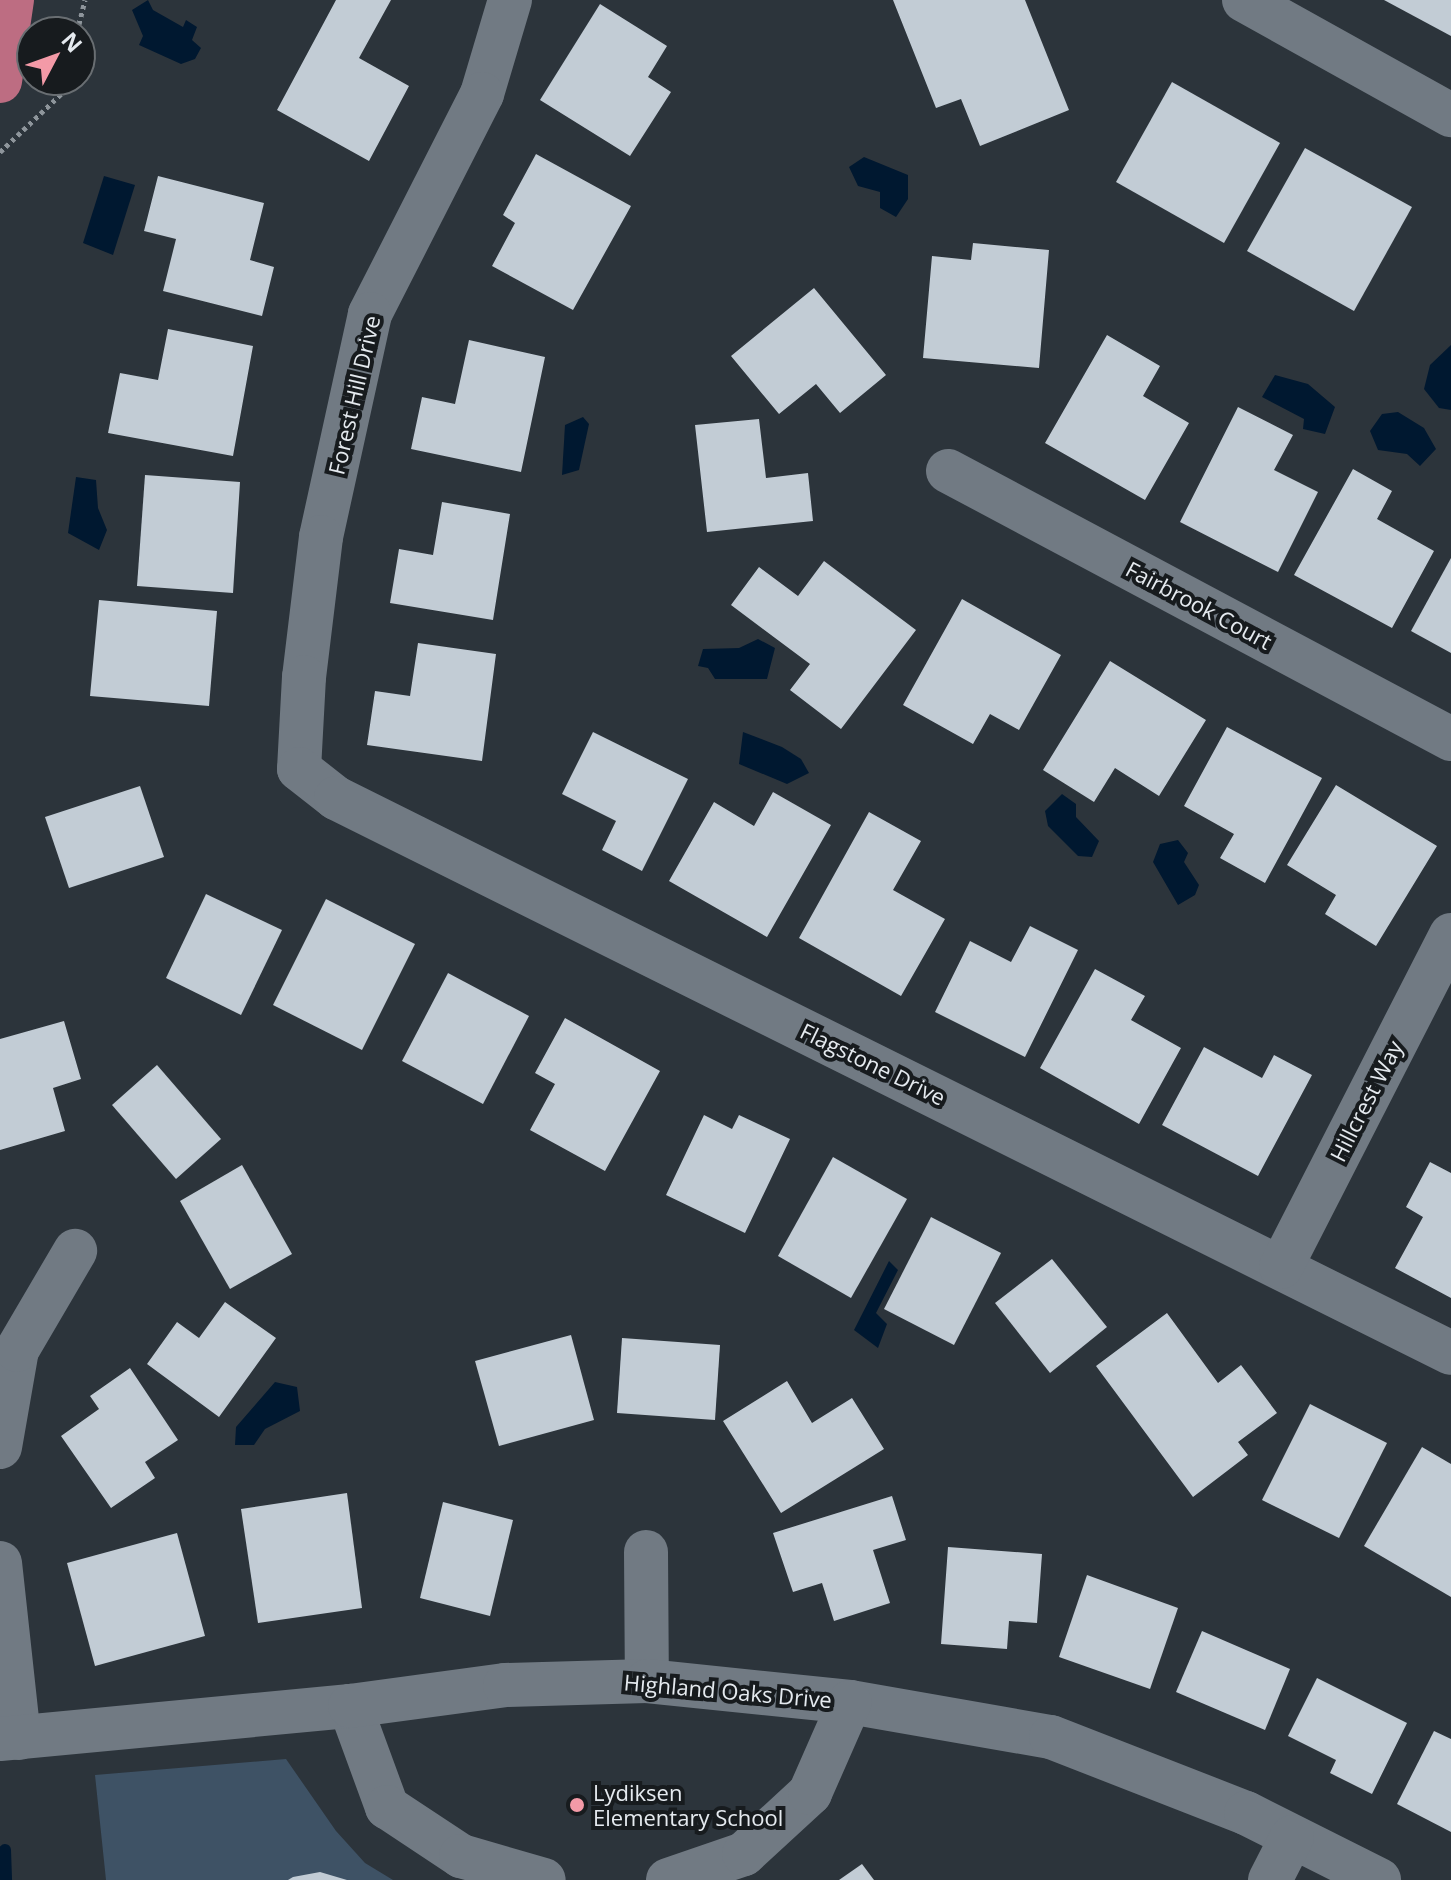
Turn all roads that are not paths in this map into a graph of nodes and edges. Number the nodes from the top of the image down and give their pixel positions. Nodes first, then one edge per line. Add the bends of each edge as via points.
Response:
1 (12, 0) edge
2 (510, 0) edge
3 (1244, 0) edge
4 (0, 81) edge
5 (1451, 115) edge
6 (948, 471) dead end
7 (1451, 739) edge
8 (299, 769) joint
9 (1451, 935) edge
10 (75, 1251) dead end
11 (1281, 1267) junction
12 (1451, 1353) edge
13 (0, 1447) edge
14 (646, 1552) dead end
15 (0, 1563) edge
16 (647, 1681) junction
17 (850, 1702) junction
18 (350, 1706) junction
19 (9, 1739) edge
20 (1292, 1837) junction
21 (544, 1880) edge
22 (668, 1880) edge
23 (1270, 1880) edge
24 (1379, 1880) edge

1 - 4 main road
2 - 8 street, Forest Hill Drive via 482,94 370,314 321,537
3 - 5 street
6 - 7 street, Fairbrook Court
8 - 11 street, Flagstone Drive via 336,798
9 - 11 street, Hillcrest Way
10 - 13 street via 17,1350
11 - 12 street, Flagstone Drive
14 - 16 street
15 - 19 street
16 - 17 street, Highland Oaks Drive
16 - 18 street, Highland Oaks Drive via 505,1685
17 - 20 street, Highland Oaks Drive via 1051,1737 1246,1813
17 - 22 street via 810,1793 744,1854
18 - 19 street, Highland Oaks Drive
18 - 21 street via 387,1807 461,1856
20 - 23 street
20 - 24 street, Highland Oaks Drive

